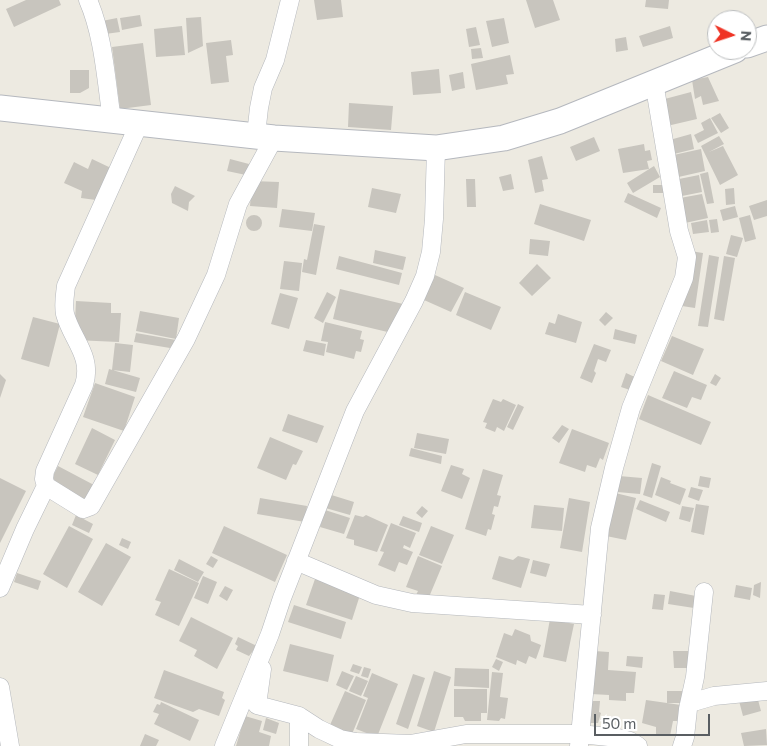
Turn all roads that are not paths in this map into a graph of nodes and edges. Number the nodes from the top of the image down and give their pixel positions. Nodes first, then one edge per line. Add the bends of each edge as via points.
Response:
1 (88, 0) edge
2 (290, 0) edge
3 (710, 60) edge
4 (654, 82) junction
5 (0, 108) edge
6 (112, 120) junction
7 (139, 124) junction
8 (265, 137) junction
9 (436, 148) junction
10 (46, 486) junction
11 (296, 561) junction
12 (0, 588) edge
13 (704, 592) dead end
14 (592, 615) junction
15 (270, 634) junction
16 (0, 687) edge
17 (767, 691) edge
18 (690, 702) junction
19 (299, 716) junction
20 (579, 740) edge
21 (10, 746) edge
22 (224, 746) edge
23 (299, 746) edge
24 (638, 746) edge
25 (682, 746) edge

1 - 6 street via 98,33
2 - 8 street via 275,60 258,108
3 - 4 street
4 - 9 street via 560,122 504,138
4 - 14 street via 679,231 687,257 684,278 631,408 614,468 600,528
5 - 6 street
6 - 7 street
7 - 8 street
7 - 10 street via 66,286 65,315 86,361 87,376 45,471
8 - 9 street
8 - 10 street via 238,204 216,275 186,339 91,506 78,508
9 - 11 street via 434,219 425,276 355,411
10 - 12 street
11 - 14 street via 376,594 412,603
11 - 15 street
13 - 18 street
14 - 20 street
15 - 19 street via 257,705
15 - 22 street
16 - 21 street
17 - 18 street via 714,696
18 - 25 street
19 - 20 street via 319,729 356,742 410,744 466,734
19 - 23 street
20 - 24 street via 624,740

